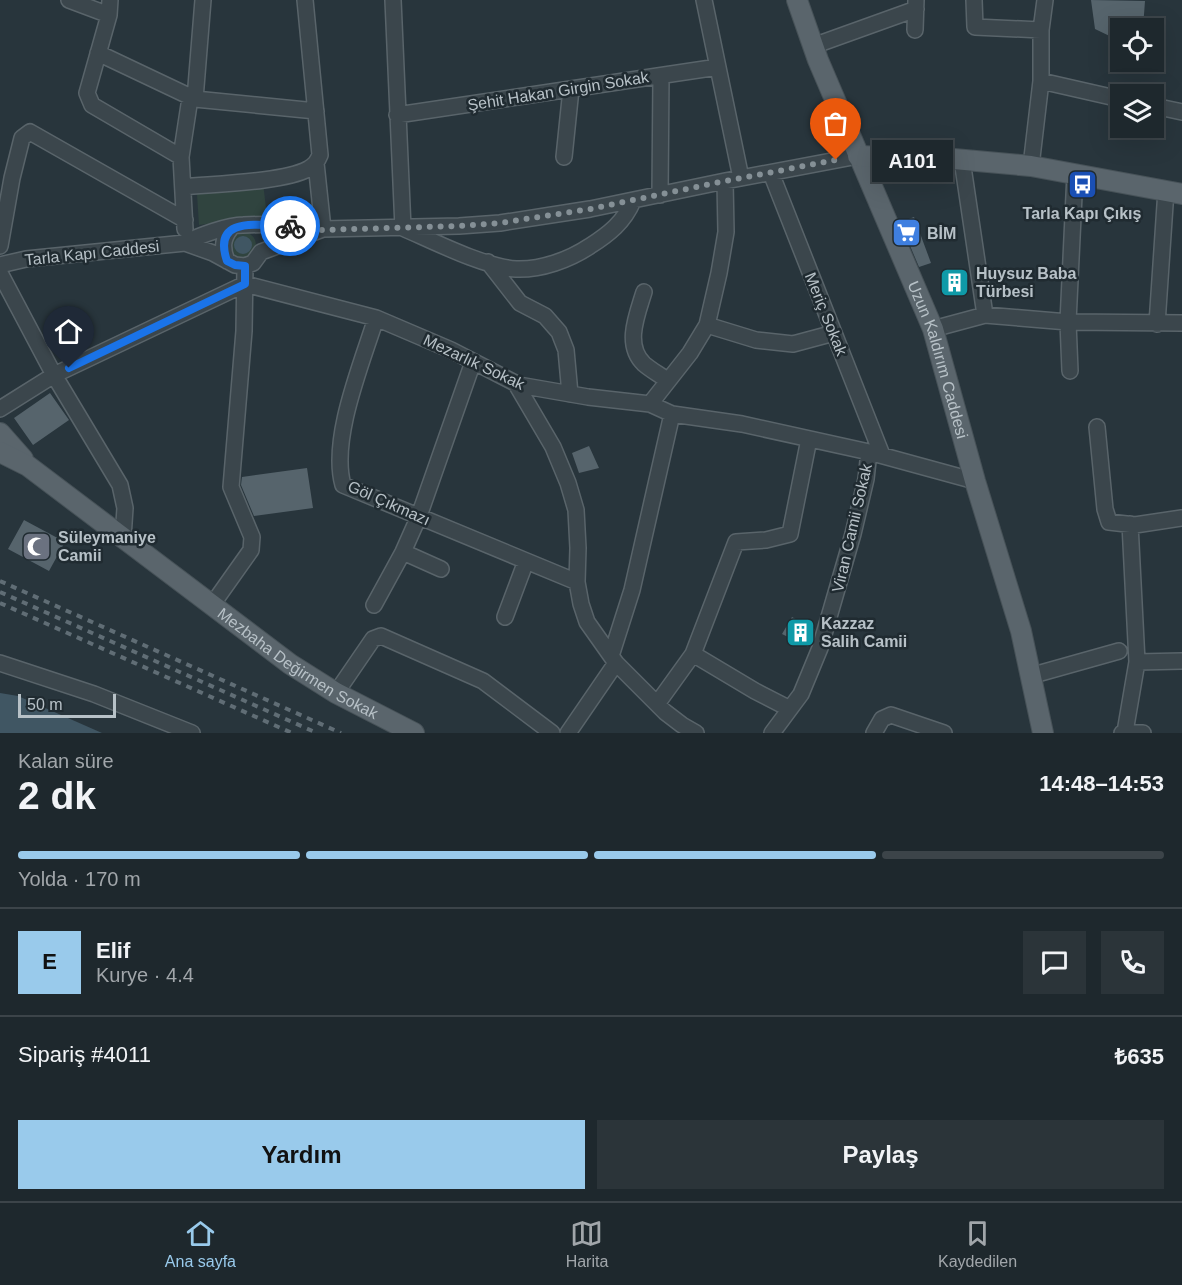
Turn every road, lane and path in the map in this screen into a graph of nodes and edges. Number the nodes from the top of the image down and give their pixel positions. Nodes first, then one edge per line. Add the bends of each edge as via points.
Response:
1 (69, 0) edge
2 (203, 0) edge
3 (305, 0) edge
4 (393, 0) edge
5 (704, 0) edge
6 (797, 0) edge
7 (974, 0) edge
8 (1045, 0) edge
9 (916, 4) edge
10 (110, 8) edge
11 (915, 30) dead end
12 (1041, 30) junction
13 (813, 46) junction
14 (98, 53) junction
15 (718, 67) junction
16 (661, 75) junction
17 (1041, 81) junction
18 (571, 89) junction
19 (1110, 97) edge
20 (192, 98) junction
21 (1164, 108) edge
22 (316, 111) junction
23 (1182, 112) edge
24 (398, 115) junction
25 (858, 156) junction
26 (181, 157) junction
27 (564, 157) dead end
28 (962, 160) junction
29 (316, 163) junction
30 (1031, 166) junction
31 (771, 173) junction
32 (1075, 174) junction
33 (741, 178) junction
34 (725, 181) junction
35 (184, 187) junction
36 (1174, 192) edge
37 (660, 195) junction
38 (633, 201) junction
39 (184, 220) junction
40 (251, 226) junction
41 (231, 228) junction
42 (403, 228) junction
43 (322, 230) junction
44 (185, 243) junction
45 (0, 246) edge
46 (261, 252) junction
47 (227, 261) junction
48 (488, 262) junction
49 (0, 265) edge
50 (245, 266) junction
51 (0, 273) edge
52 (245, 284) junction
53 (644, 292) dead end
54 (985, 315) junction
55 (376, 318) junction
56 (1068, 322) junction
57 (1182, 323) edge
58 (1156, 324) junction
59 (707, 325) junction
60 (933, 329) junction
61 (834, 333) junction
62 (473, 362) junction
63 (1070, 371) dead end
64 (54, 375) junction
65 (668, 381) junction
66 (516, 384) junction
67 (570, 394) junction
68 (650, 404) junction
69 (0, 409) edge
70 (672, 414) junction
71 (1097, 428) dead end
72 (0, 433) edge
73 (809, 439) junction
74 (0, 452) edge
75 (875, 453) junction
76 (28, 466) junction
77 (975, 481) junction
78 (419, 516) junction
79 (1182, 518) edge
80 (1130, 524) junction
81 (123, 538) junction
82 (403, 552) junction
83 (526, 561) junction
84 (441, 569) dead end
85 (577, 582) junction
86 (374, 605) dead end
87 (212, 606) junction
88 (505, 617) dead end
89 (1119, 651) dead end
90 (693, 654) junction
91 (613, 660) junction
92 (1182, 661) edge
93 (1137, 662) junction
94 (0, 663) edge
95 (1030, 676) junction
96 (336, 693) junction
97 (657, 704) junction
98 (790, 709) junction
99 (1124, 732) edge
100 (192, 733) edge
101 (414, 733) edge
102 (552, 733) edge
103 (568, 733) edge
104 (696, 733) edge
105 (771, 733) edge
106 (874, 733) edge
107 (944, 733) edge
108 (1043, 733) edge
109 (1143, 733) edge

1 - 10 street
2 - 20 street
3 - 22 street
4 - 24 street
5 - 15 street
6 - 13 main road, Uzun Kaldırım Caddesi
7 - 12 street via 975,27
8 - 12 street
9 - 11 street
9 - 13 street
10 - 14 street
12 - 17 street
13 - 25 main road, Uzun Kaldırım Caddesi
14 - 20 street
14 - 26 street via 87,93 92,105
15 - 16 street, Şehit Hakan Girgin Sokak
15 - 33 street
16 - 18 street, Şehit Hakan Girgin Sokak
16 - 37 street
17 - 19 street
17 - 30 street
18 - 24 street, Şehit Hakan Girgin Sokak
18 - 27 street
20 - 22 street
20 - 26 street
21 - 23 street
22 - 29 street via 320,155
24 - 42 street
25 - 28 main road
25 - 31 street, Tarla Kapı Caddesi
25 - 60 main road, Uzun Kaldırım Caddesi
26 - 35 street
28 - 30 main road
28 - 54 street
29 - 35 street via 308,170 283,177
29 - 43 street
30 - 32 main road
31 - 33 street, Tarla Kapı Caddesi
31 - 61 street, Meriç Sokak
32 - 36 main road
32 - 56 street
33 - 34 street, Tarla Kapı Caddesi
34 - 37 street, Tarla Kapı Caddesi
34 - 59 street via 726,232
35 - 39 street
36 - 58 street
37 - 38 street, Tarla Kapı Caddesi
38 - 42 street, Tarla Kapı Caddesi via 500,223
38 - 48 street via 627,215 609,234 562,260 516,269
39 - 44 street
39 - 45 street via 30,132 22,138
40 - 41 street, Tarla Kapı Caddesi
40 - 43 street, Tarla Kapı Caddesi via 308,226
40 - 46 street via 262,236
41 - 44 street, Tarla Kapı Caddesi
41 - 47 street via 223,243
42 - 43 street, Tarla Kapı Caddesi
42 - 48 street
43 - 46 street, Tarla Kapı Caddesi
44 - 47 street, Tarla Kapı Caddesi
44 - 49 street, Tarla Kapı Caddesi
46 - 50 street, Tarla Kapı Caddesi via 253,263
47 - 50 street, Tarla Kapı Caddesi
48 - 67 street via 520,303 545,316 559,332 566,350
50 - 52 street, Mezbaha Değirmen Sokak
51 - 64 street
52 - 55 street, Mezarlık Sokak
52 - 64 street
52 - 87 street, Mezbaha Değirmen Sokak via 231,487 252,537 251,550
53 - 65 street via 632,338 644,364
54 - 56 street
54 - 60 street
55 - 62 street, Mezarlık Sokak
55 - 78 street, Göl Çıkmazı via 343,421 340,475 343,485 352,490
56 - 58 street
56 - 63 street
57 - 58 street
59 - 61 street via 756,340 793,344
59 - 65 street
60 - 77 main road, Uzun Kaldırım Caddesi
61 - 75 street, Meriç Sokak
62 - 66 street, Mezarlık Sokak
62 - 78 street
64 - 69 street
64 - 81 street via 120,485 125,508
65 - 68 street
66 - 67 street, Mezarlık Sokak
66 - 85 street via 553,447 568,483 576,510
67 - 68 street, Mezarlık Sokak
68 - 70 street, Mezarlık Sokak
70 - 73 street, Mezarlık Sokak
70 - 91 street
71 - 80 street via 1109,522
72 - 76 main road
73 - 75 street, Mezarlık Sokak
73 - 90 street via 790,534 736,542
74 - 76 main road
75 - 77 street, Mezarlık Sokak
75 - 98 street, Viran Camii Sokak via 820,648 801,694
76 - 81 main road
77 - 95 main road, Uzun Kaldırım Caddesi via 1021,631
78 - 82 street
78 - 83 street, Göl Çıkmazı
79 - 80 street
80 - 93 street
81 - 87 main road
82 - 84 street
82 - 86 street
83 - 85 street, Göl Çıkmazı
83 - 88 street
85 - 91 street via 587,622
87 - 96 main road, Mezbaha Değirmen Sokak
89 - 95 street
90 - 97 street
90 - 98 street
91 - 97 street
91 - 103 street
92 - 93 street
93 - 99 street
94 - 100 street via 94,694
95 - 108 main road, Uzun Kaldırım Caddesi
96 - 101 main road, Mezbaha Değirmen Sokak
96 - 102 street via 373,639 381,636 483,681
97 - 104 street
98 - 105 street, Viran Camii Sokak
99 - 109 street
106 - 107 street via 882,719 891,715

